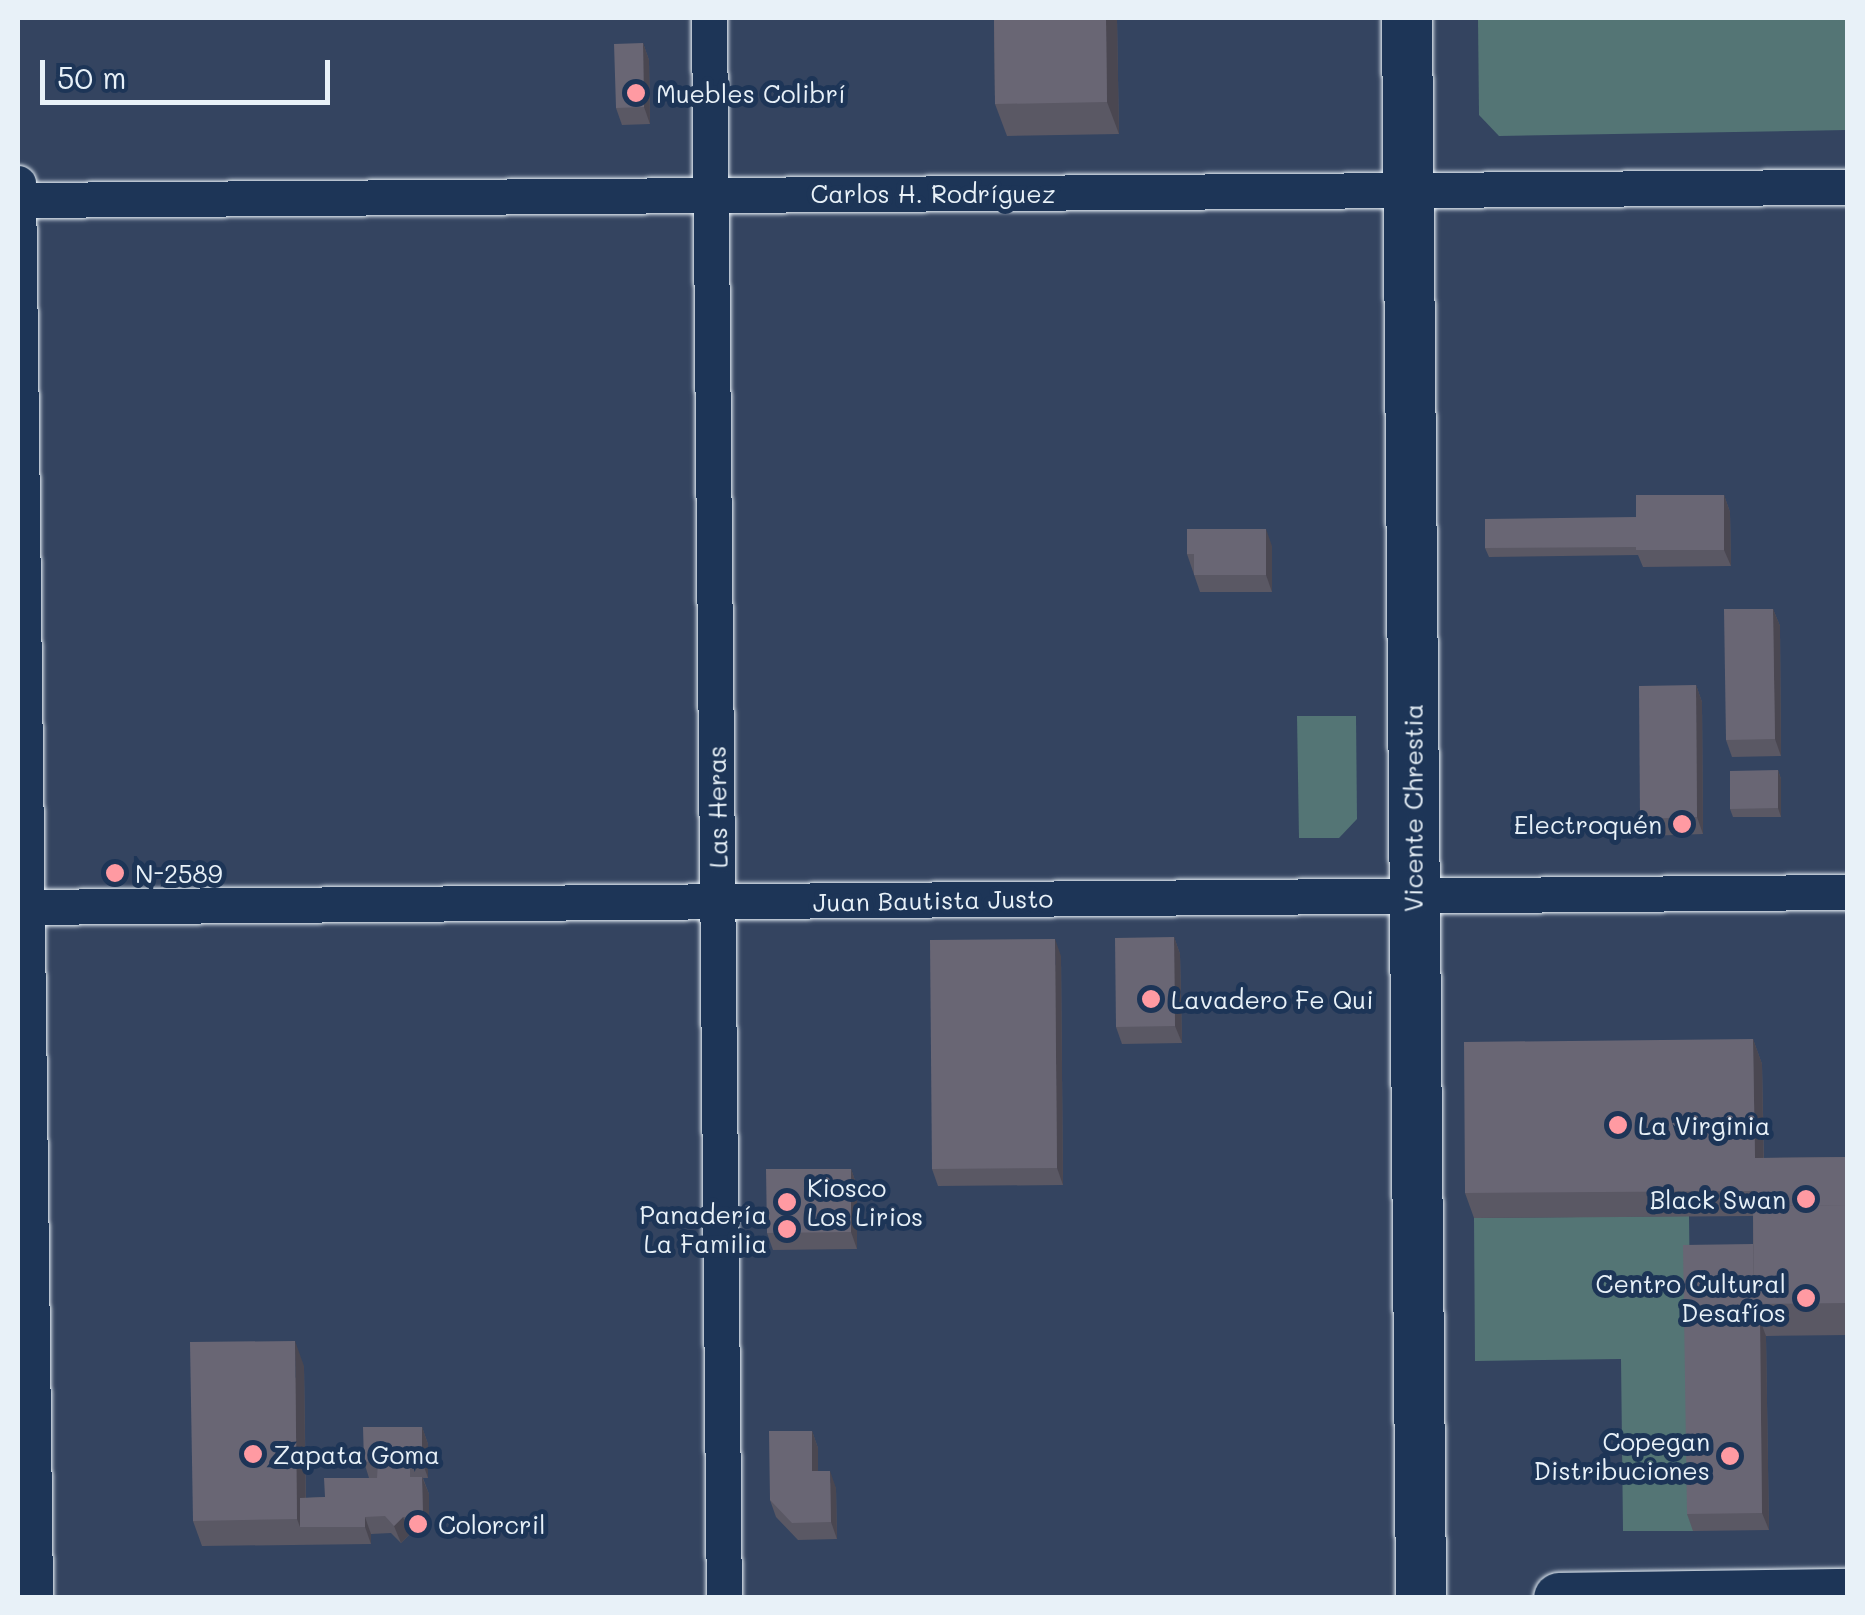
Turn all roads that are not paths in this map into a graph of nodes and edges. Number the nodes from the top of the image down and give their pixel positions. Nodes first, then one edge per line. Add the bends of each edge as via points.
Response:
1 (709, 18) edge
2 (1407, 18) edge
3 (18, 183) edge
4 (1848, 187) edge
5 (1408, 190) junction
6 (711, 195) junction
7 (18, 200) edge
8 (1848, 892) edge
9 (1414, 895) junction
10 (718, 902) junction
11 (22, 907) edge
12 (1848, 1594) edge
13 (34, 1598) edge
14 (724, 1598) edge
15 (1422, 1598) edge
16 (1559, 1598) edge

1 - 6 street, Las Heras
2 - 5 main road, Vicente Chrestia
3 - 7 street
4 - 5 street, Carlos H. Rodríguez
5 - 6 street, Carlos H. Rodríguez
5 - 9 main road, Vicente Chrestia
6 - 7 street, Carlos H. Rodríguez
6 - 10 street, Las Heras
7 - 11 street
8 - 9 street, Juan Bautista Justo
9 - 10 street, Juan Bautista Justo
9 - 15 main road, Vicente Chrestia
10 - 11 street, Juan Bautista Justo
10 - 14 street, Las Heras
11 - 13 street
12 - 16 main road

